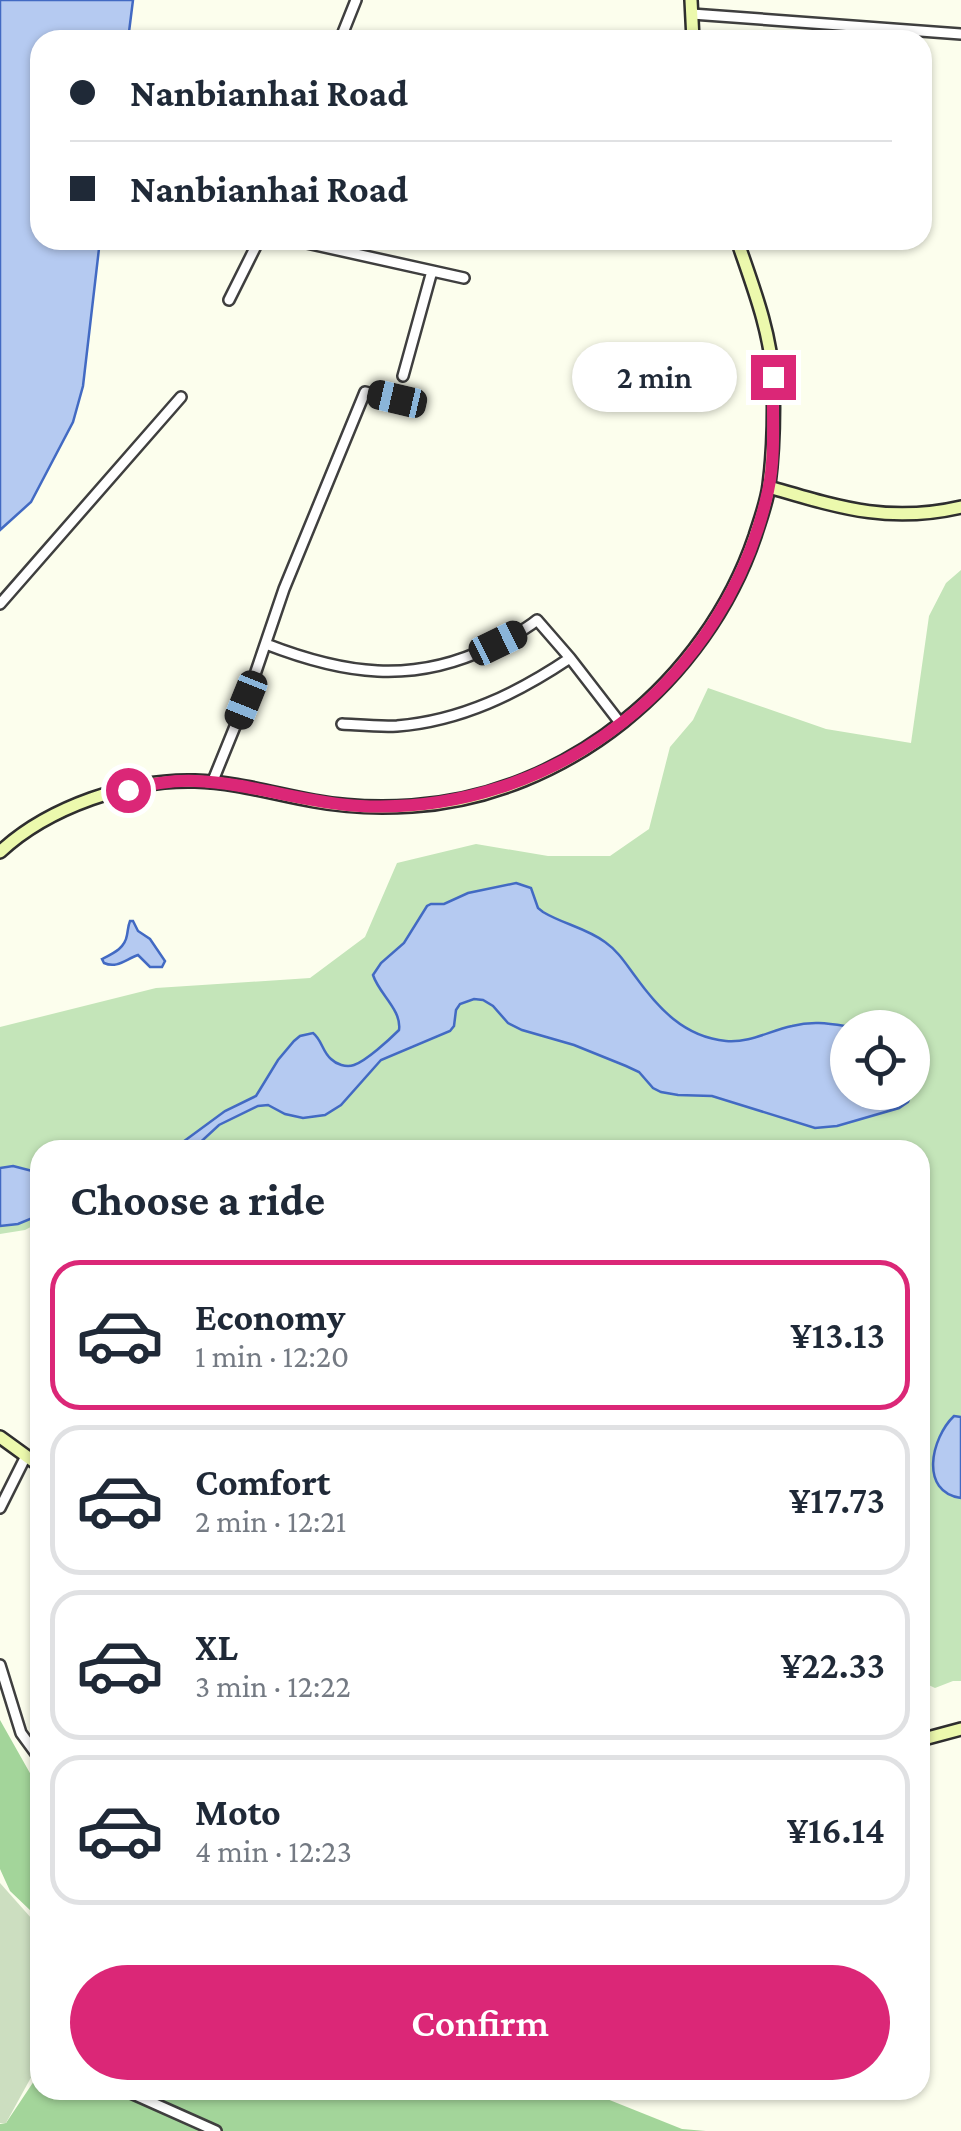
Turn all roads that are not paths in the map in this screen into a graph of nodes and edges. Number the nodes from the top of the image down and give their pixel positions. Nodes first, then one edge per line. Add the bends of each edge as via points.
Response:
1 (356, 0) edge
2 (691, 0) edge
3 (692, 14) junction
4 (344, 30) edge
5 (693, 30) edge
6 (907, 30) edge
7 (932, 32) edge
8 (961, 34) edge
9 (254, 250) edge
10 (338, 250) edge
11 (740, 250) edge
12 (432, 271) junction
13 (464, 278) dead end
14 (229, 300) dead end
15 (403, 376) dead end
16 (180, 397) dead end
17 (415, 403) dead end
18 (769, 487) junction
19 (961, 507) edge
20 (0, 604) edge
21 (266, 644) junction
22 (570, 658) junction
23 (342, 724) dead end
24 (621, 724) junction
25 (212, 783) junction
26 (0, 852) edge
27 (0, 1437) edge
28 (26, 1456) junction
29 (30, 1459) edge
30 (0, 1508) edge
31 (0, 1666) edge
32 (961, 1730) edge
33 (930, 1738) edge
34 (30, 1745) edge
35 (146, 2100) edge
36 (216, 2131) edge

1 - 4 street
2 - 3 street
3 - 5 street
3 - 6 street
7 - 8 street
9 - 14 street
10 - 12 street
11 - 18 street via 773,377
12 - 13 street
12 - 15 street
16 - 20 street
17 - 21 street via 365,392
18 - 19 street via 890,515
18 - 24 street via 746,562 707,634
21 - 22 street via 334,667 402,672 475,654 537,620
21 - 25 street
22 - 23 street via 470,711 396,726
22 - 24 street
24 - 25 street via 546,770 462,799 360,806
25 - 26 street via 156,783 100,796 63,810
27 - 28 street
28 - 29 street
28 - 30 street
31 - 34 street
32 - 33 street
35 - 36 street

